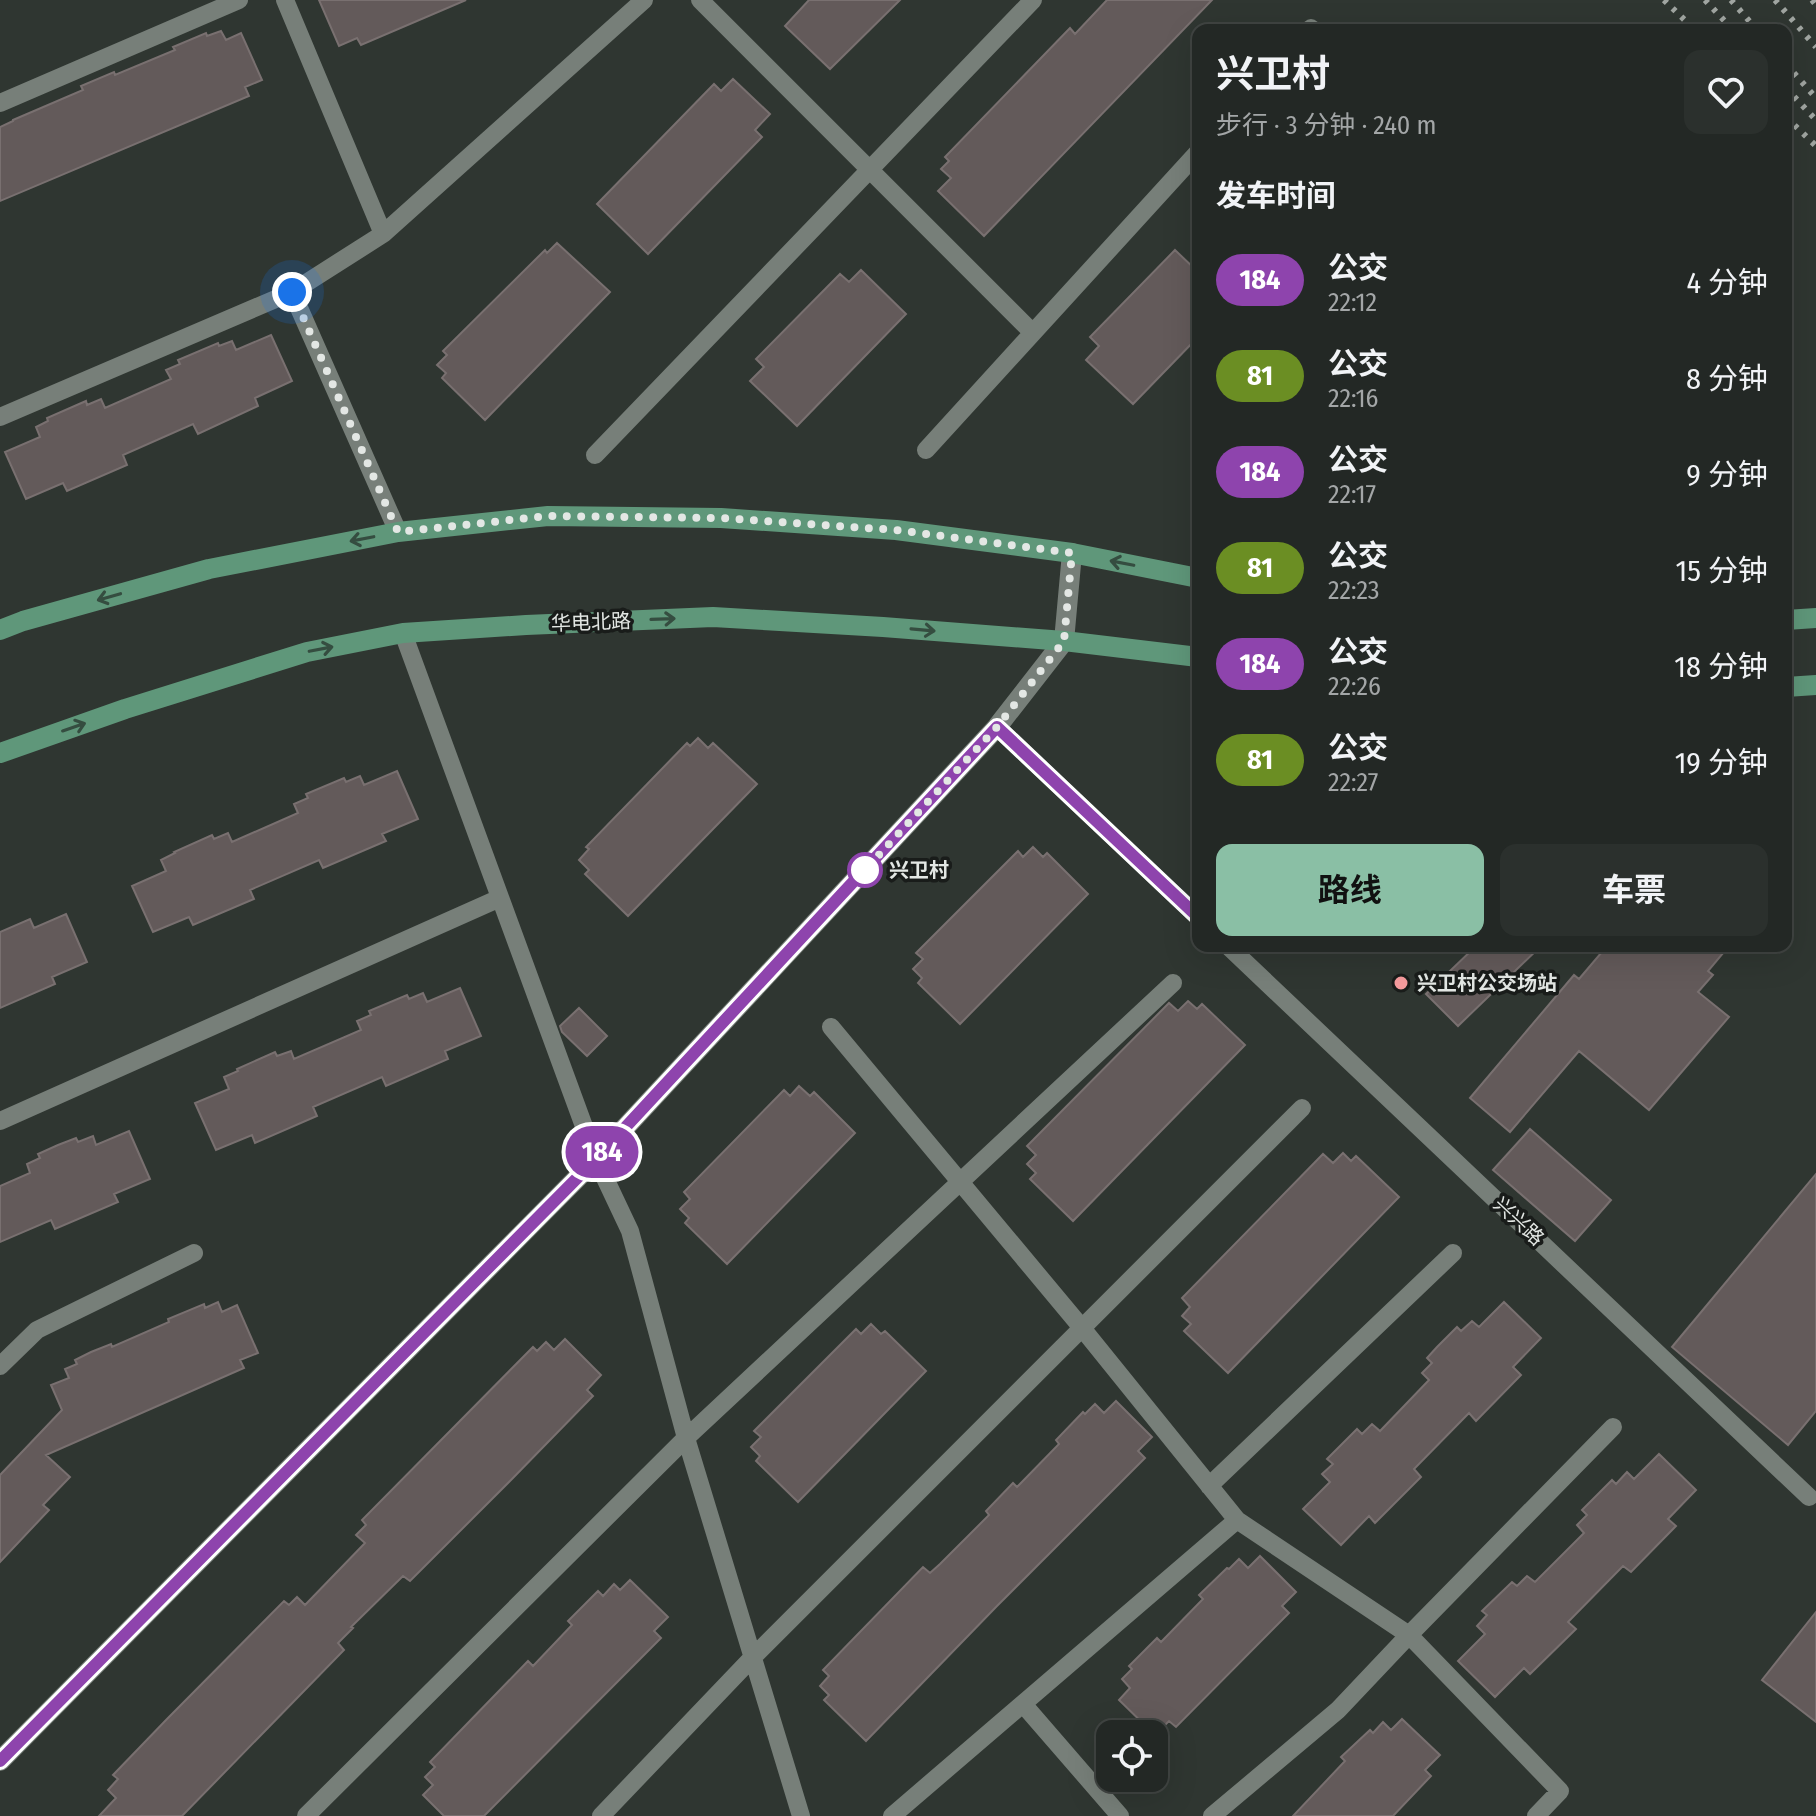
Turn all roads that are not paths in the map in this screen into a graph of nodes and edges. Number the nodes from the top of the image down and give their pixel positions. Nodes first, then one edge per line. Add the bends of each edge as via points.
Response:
1 (239, 0) edge
2 (285, 0) edge
3 (644, 0) edge
4 (700, 0) edge
5 (1033, 0) edge
6 (0, 103) edge
7 (1192, 159) edge
8 (870, 169) junction
9 (383, 234) junction
10 (292, 292) junction
11 (1033, 333) junction
12 (0, 417) edge
13 (926, 450) dead end
14 (595, 455) dead end
15 (398, 532) junction
16 (1072, 553) junction
17 (1192, 577) edge
18 (1816, 618) edge
19 (1792, 620) edge
20 (0, 630) edge
21 (403, 633) junction
22 (1064, 641) junction
23 (1192, 656) edge
24 (1816, 685) edge
25 (1792, 687) edge
26 (997, 727) junction
27 (0, 753) edge
28 (500, 898) junction
29 (1192, 911) edge
30 (1234, 952) edge
31 (1173, 983) dead end
32 (831, 1027) dead end
33 (1302, 1108) dead end
34 (0, 1121) edge
35 (596, 1159) junction
36 (960, 1182) junction
37 (194, 1253) dead end
38 (1453, 1253) dead end
39 (1082, 1328) junction
40 (0, 1366) edge
41 (1613, 1427) dead end
42 (686, 1438) junction
43 (1209, 1486) junction
44 (1809, 1497) dead end
45 (1237, 1520) junction
46 (1409, 1635) junction
47 (752, 1658) junction
48 (1023, 1704) junction
49 (0, 1761) edge
50 (306, 1816) edge
51 (601, 1816) edge
52 (801, 1816) edge
53 (892, 1816) edge
54 (1120, 1816) edge
55 (1212, 1816) edge
56 (1536, 1816) edge

1 - 6 lane
2 - 9 lane
3 - 9 lane
4 - 8 lane
5 - 8 lane
7 - 11 lane
8 - 11 lane
8 - 14 lane
9 - 10 lane
10 - 12 lane
10 - 15 lane
11 - 13 lane
15 - 16 main road via 548,516 721,518 896,530
15 -> 20 main road via 209,569
17 -> 16 main road
16 - 22 street
18 - 19 main road
21 -> 22 main road, 华电北路 via 713,617
27 -> 21 main road, 华电北路 via 307,652
21 - 28 lane
22 - 23 main road, 华电北路
22 - 26 street
24 - 25 main road
26 - 29 lane
26 - 35 street
28 - 34 lane
28 - 35 lane
30 - 44 lane, 兴兴路
31 - 36 lane
32 - 36 lane
33 - 39 lane
35 - 42 lane via 630,1231
35 - 49 street
36 - 39 lane
36 - 42 lane
37 - 40 lane via 37,1330
38 - 43 lane
39 - 43 lane
39 - 47 lane
41 - 46 lane
42 - 47 lane
42 - 50 lane
43 - 45 lane
45 - 46 lane
45 - 48 lane
46 - 55 lane via 1338,1710
46 - 56 lane via 1560,1791
47 - 51 lane
47 - 52 lane
48 - 53 lane
48 - 54 lane

